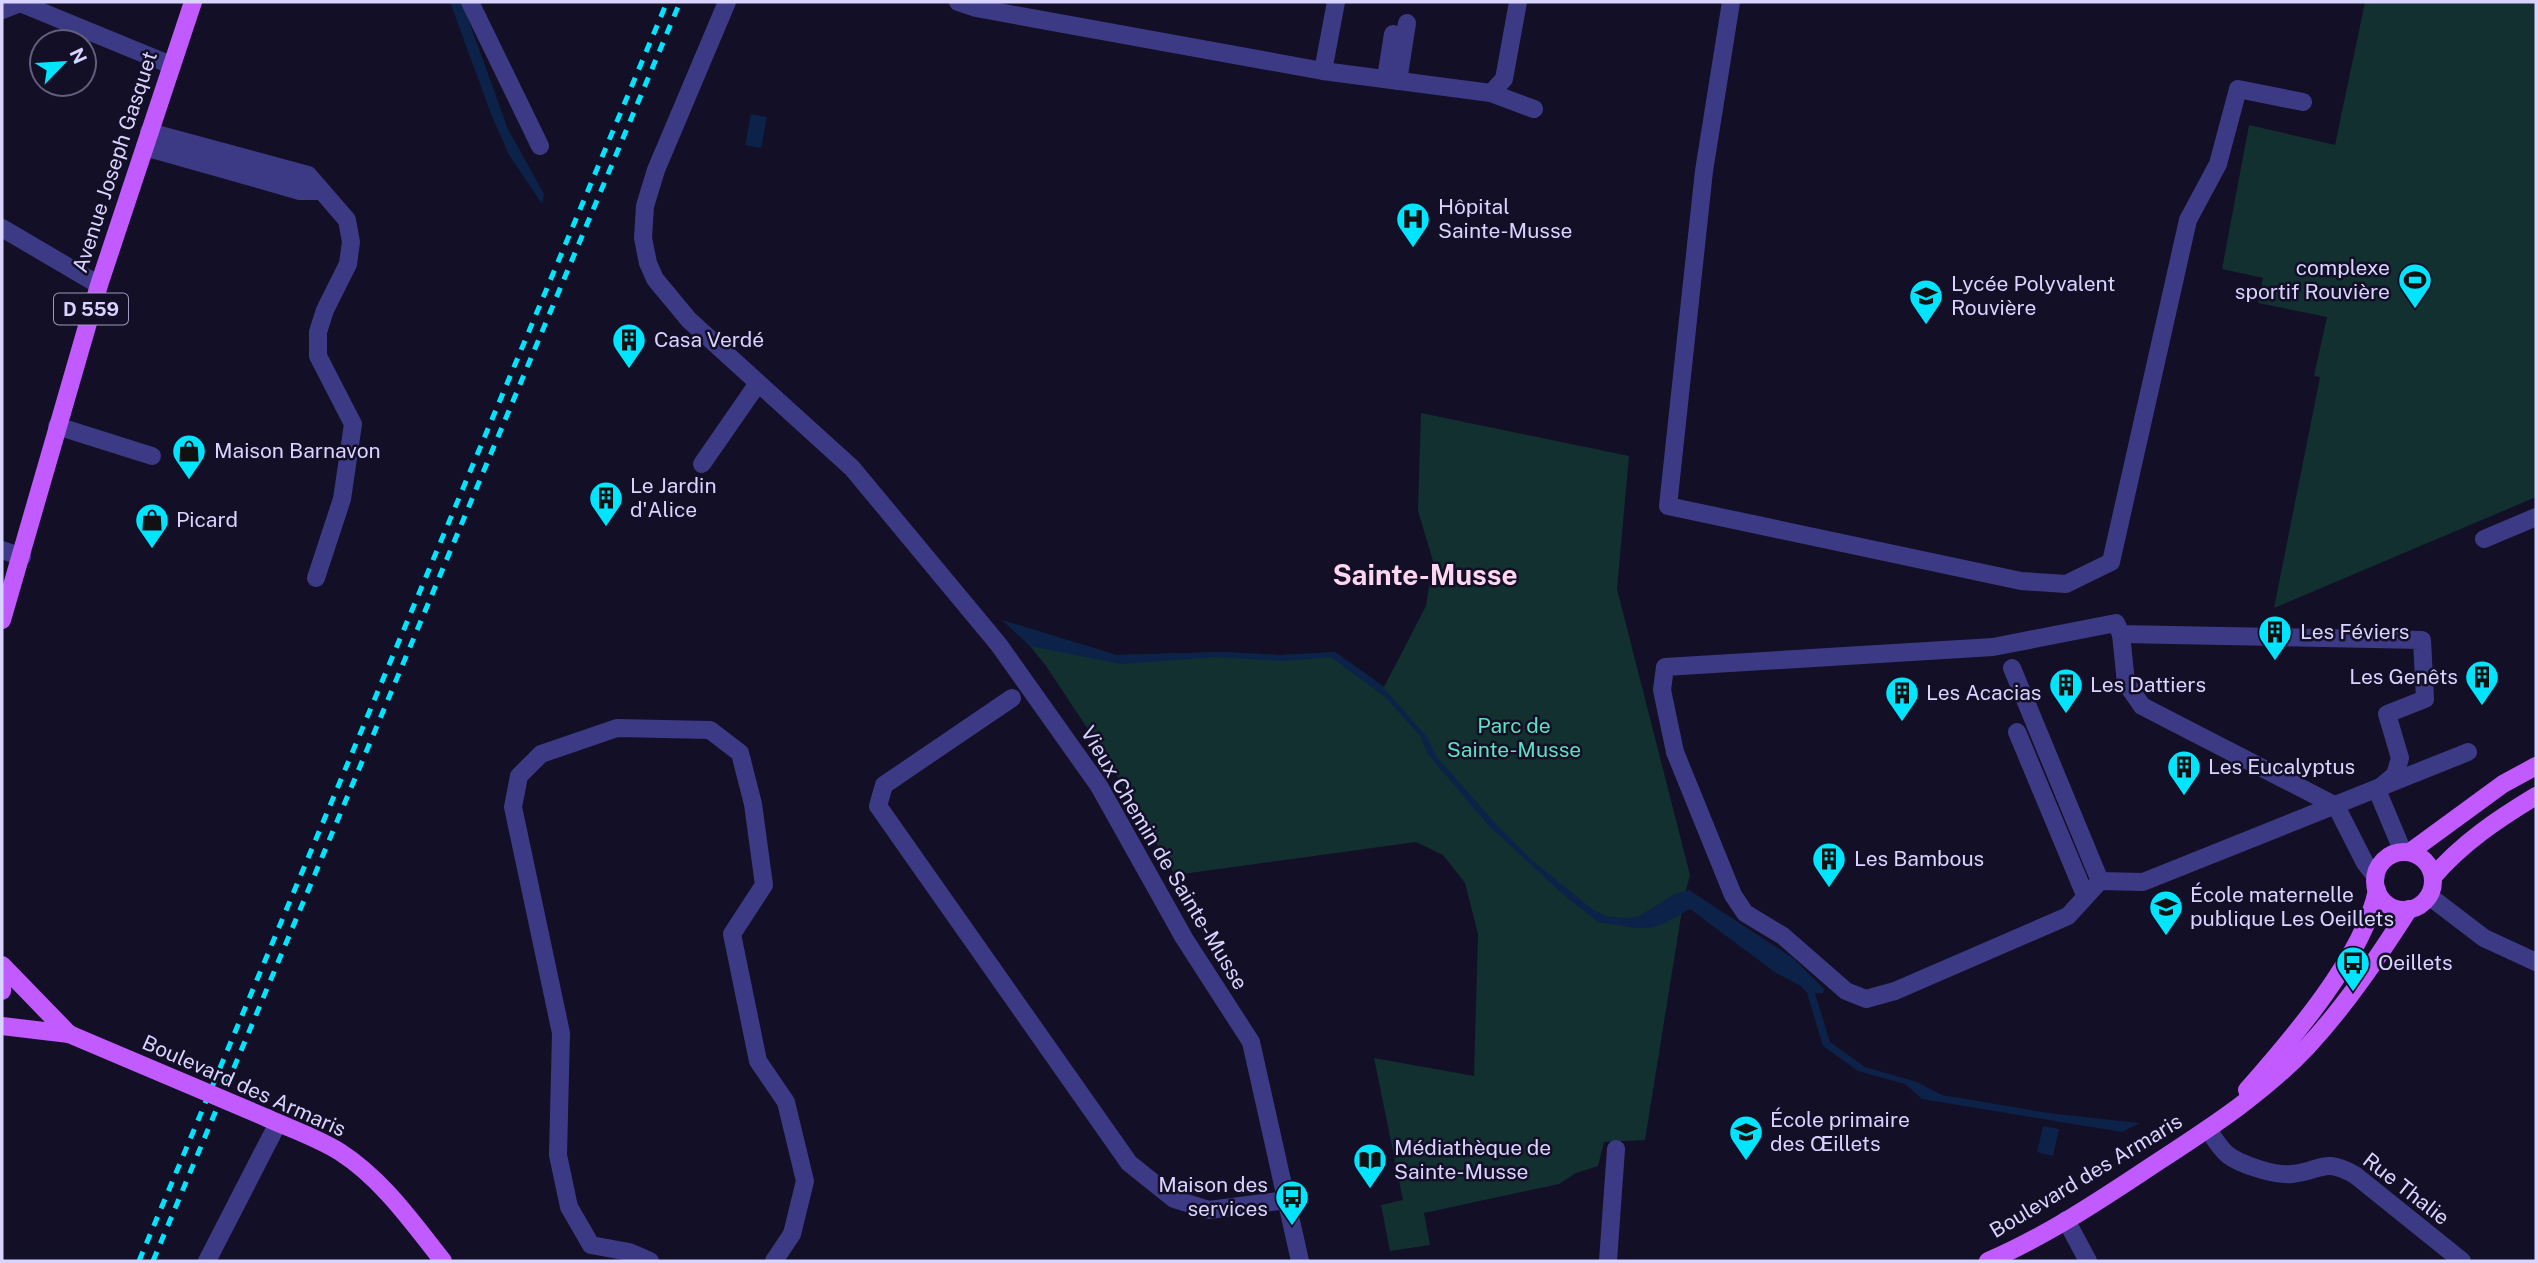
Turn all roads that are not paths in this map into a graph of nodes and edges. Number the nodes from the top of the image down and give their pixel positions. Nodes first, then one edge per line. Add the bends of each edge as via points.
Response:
1 (20, 2) edge
2 (193, 2) edge
3 (470, 2) edge
4 (727, 2) edge
5 (958, 2) edge
6 (1336, 2) edge
7 (1518, 2) edge
8 (1731, 2) edge
9 (2, 10) edge
10 (1407, 23) dead end
11 (1393, 34) dead end
12 (171, 65) junction
13 (1323, 71) junction
14 (1392, 79) junction
15 (1491, 93) junction
16 (2303, 102) dead end
17 (1534, 109) dead end
18 (147, 139) junction
19 (540, 146) dead end
20 (2, 228) edge
21 (99, 285) junction
22 (758, 383) junction
23 (57, 426) junction
24 (152, 456) dead end
25 (702, 464) dead end
26 (2536, 517) edge
27 (2484, 539) dead end
28 (2, 550) edge
29 (22, 557) junction
30 (316, 578) dead end
31 (2, 620) edge
32 (2121, 634) junction
33 (2012, 668) dead end
34 (1013, 698) dead end
35 (2017, 732) dead end
36 (2468, 752) dead end
37 (2536, 766) edge
38 (2377, 790) junction
39 (2536, 796) edge
40 (2336, 806) junction
41 (2406, 852) junction
42 (2433, 877) junction
43 (2100, 881) junction
44 (2377, 884) junction
45 (2085, 895) junction
46 (2429, 896) junction
47 (2409, 909) junction
48 (2536, 962) edge
49 (2, 965) edge
50 (2, 974) edge
51 (2, 991) edge
52 (2, 1026) edge
53 (69, 1034) junction
54 (272, 1121) junction
55 (2208, 1129) junction
56 (1616, 1149) dead end
57 (1286, 1200) junction
58 (2066, 1220) junction
59 (2455, 1259) edge
60 (207, 1261) edge
61 (443, 1261) edge
62 (650, 1261) edge
63 (774, 1261) edge
64 (1300, 1261) edge
65 (1608, 1261) edge
66 (1987, 1261) edge
67 (2088, 1261) edge

1 - 9 street
1 - 12 street
2 - 12 main road, Avenue Joseph Gasquet / D 559
3 - 19 street
4 - 22 street, Vieux Chemin de Sainte-Musse via 656,170 645,206 643,238 655,279 689,320
5 - 13 street
6 - 13 street
7 - 15 street via 1504,79
8 - 16 street via 1704,171 1668,506 2021,581 2066,584 2111,562 2188,220 2218,164 2238,89
10 - 14 street
11 - 14 street
12 - 18 main road, Avenue Joseph Gasquet / D 559
13 - 14 street
14 - 15 street
15 - 17 street
18 - 21 main road, Avenue Joseph Gasquet / D 559
18 - 30 street via 308,175 347,220 348,264 318,332 318,356 353,424 351,451 339,509
20 - 21 street
21 - 23 main road, Avenue Joseph Gasquet / D 559
22 - 25 street
22 - 57 street, Vieux Chemin de Sainte-Musse via 852,468 999,645 1099,786 1184,938 1251,1042
23 - 24 street
23 - 29 main road, Avenue Joseph Gasquet / D 559
26 - 27 street
28 - 29 street
29 - 31 main road, Avenue Joseph Gasquet / D 559
32 - 38 street via 2422,640 2425,699 2387,714 2400,758 2395,775
32 - 40 street via 2126,683 2142,706
32 - 45 street via 2116,623 1993,647 1665,667 1662,690 1675,752 1733,895 1745,914 1783,936 1846,991 1866,999 1895,991 2068,916
33 - 43 street
34 - 57 street via 884,785 878,806 1129,1163 1174,1199 1209,1210
35 - 45 street
36 - 38 street
37 - 41 main road
38 - 40 street
38 - 41 street
39 - 42 main road via 2496,820
40 - 43 street via 2143,883
40 - 44 street
41 - 42 main road via 2425,861
41 - 44 main road via 2385,860
42 - 46 main road
43 - 45 street
44 - 47 main road via 2387,903
44 - 55 main road, Boulevard des Armaris via 2374,907 2359,938 2303,1023
46 - 47 main road
46 - 48 street via 2484,938
47 - 55 main road, Boulevard des Armaris via 2353,993 2310,1045
49 - 53 main road, Boulevard des Armaris
50 - 51 main road
52 - 53 main road, Boulevard des Armaris
53 - 54 main road, Boulevard des Armaris, bridge
54 - 60 street
54 - 61 main road, Boulevard des Armaris via 330,1146 366,1172
55 - 58 main road, Boulevard des Armaris
55 - 59 street, Rue Thalie via 2230,1156 2274,1173 2292,1174 2324,1165 2341,1167
56 - 65 street
57 - 64 street, Vieux Chemin de Sainte-Musse
58 - 66 main road, Boulevard des Armaris
58 - 67 street
62 - 63 street via 629,1251 591,1245 569,1207 558,1154 561,1032 513,807 519,776 541,754 617,728 710,730 740,753 753,804 764,885 732,934 758,1061 786,1102 805,1181 792,1234

